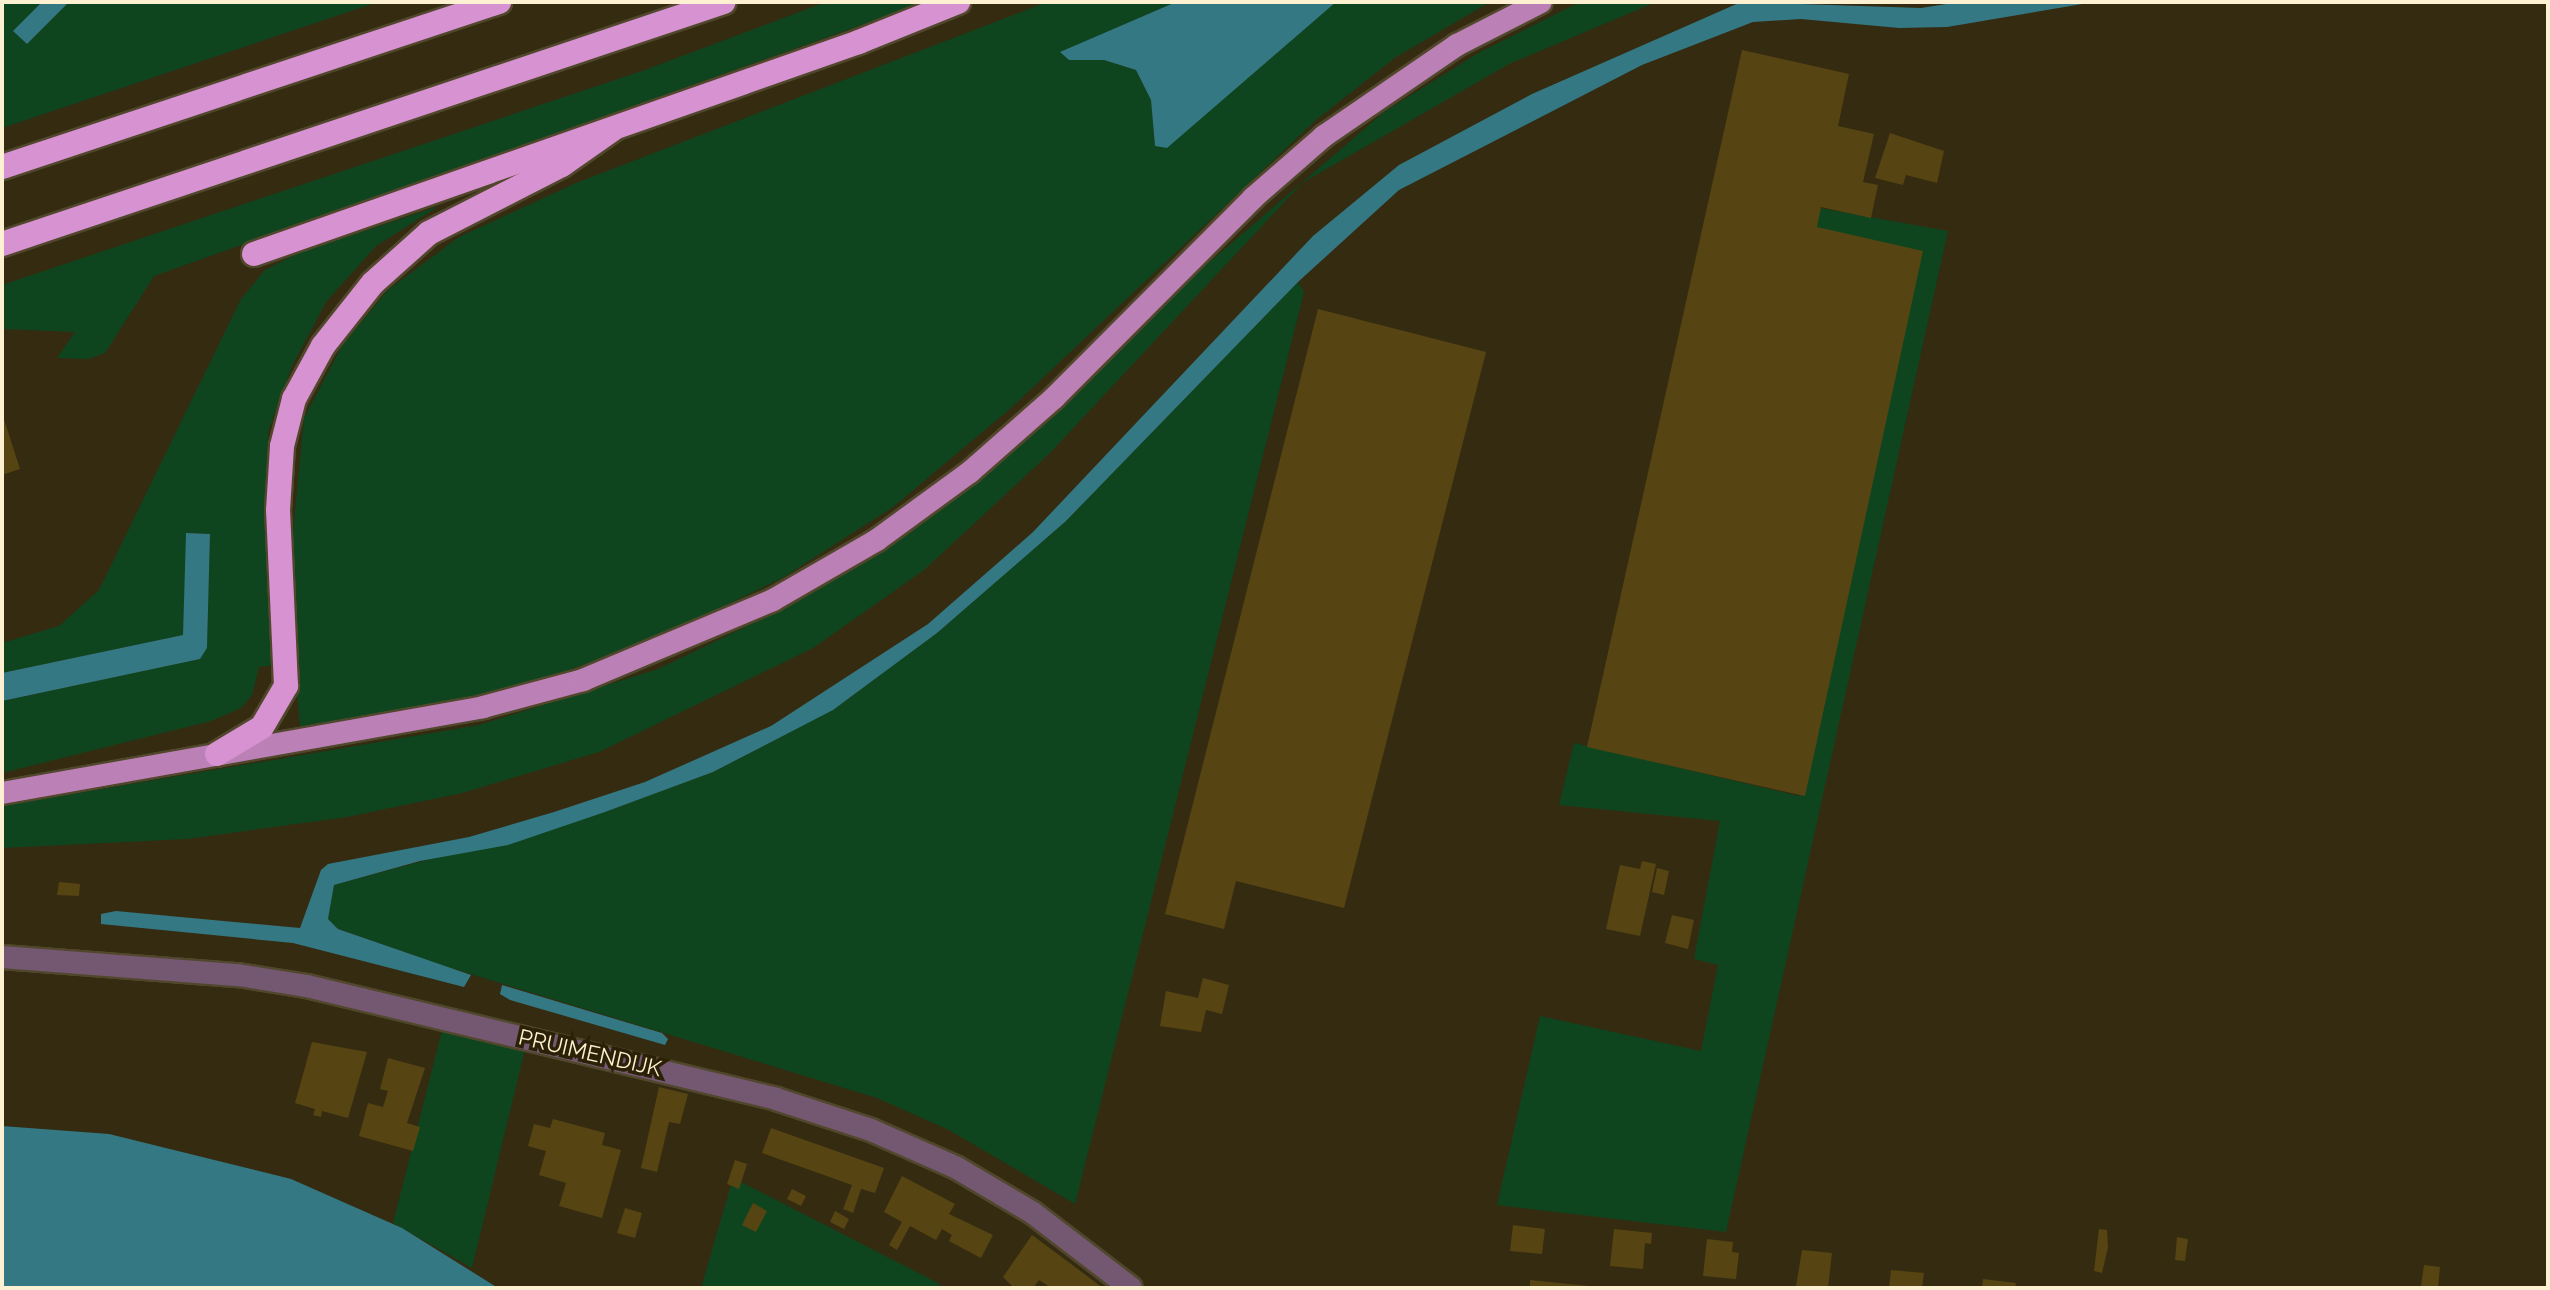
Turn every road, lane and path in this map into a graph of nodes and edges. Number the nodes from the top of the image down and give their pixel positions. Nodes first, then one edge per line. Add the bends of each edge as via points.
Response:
1 (499, 2) edge
2 (724, 2) edge
3 (958, 2) edge
4 (1541, 2) edge
5 (612, 130) junction
6 (2, 167) edge
7 (2, 244) edge
8 (254, 254) dead end
9 (217, 754) junction
10 (2, 793) edge
11 (2, 957) edge
12 (1131, 1288) edge

1 - 6 highway
2 - 7 highway
3 - 5 highway
4 - 9 main road via 1457,45 1324,136 1242,209 1054,398 970,472 877,540 773,600 583,680 406,724
5 - 8 highway
5 - 9 highway via 562,165 429,233 373,283 323,346 294,399 282,446 278,510 286,686 262,727
9 - 10 main road
11 - 12 street, PRUIMENDIJK via 238,975 307,986 776,1099 871,1130 957,1168 1033,1213

